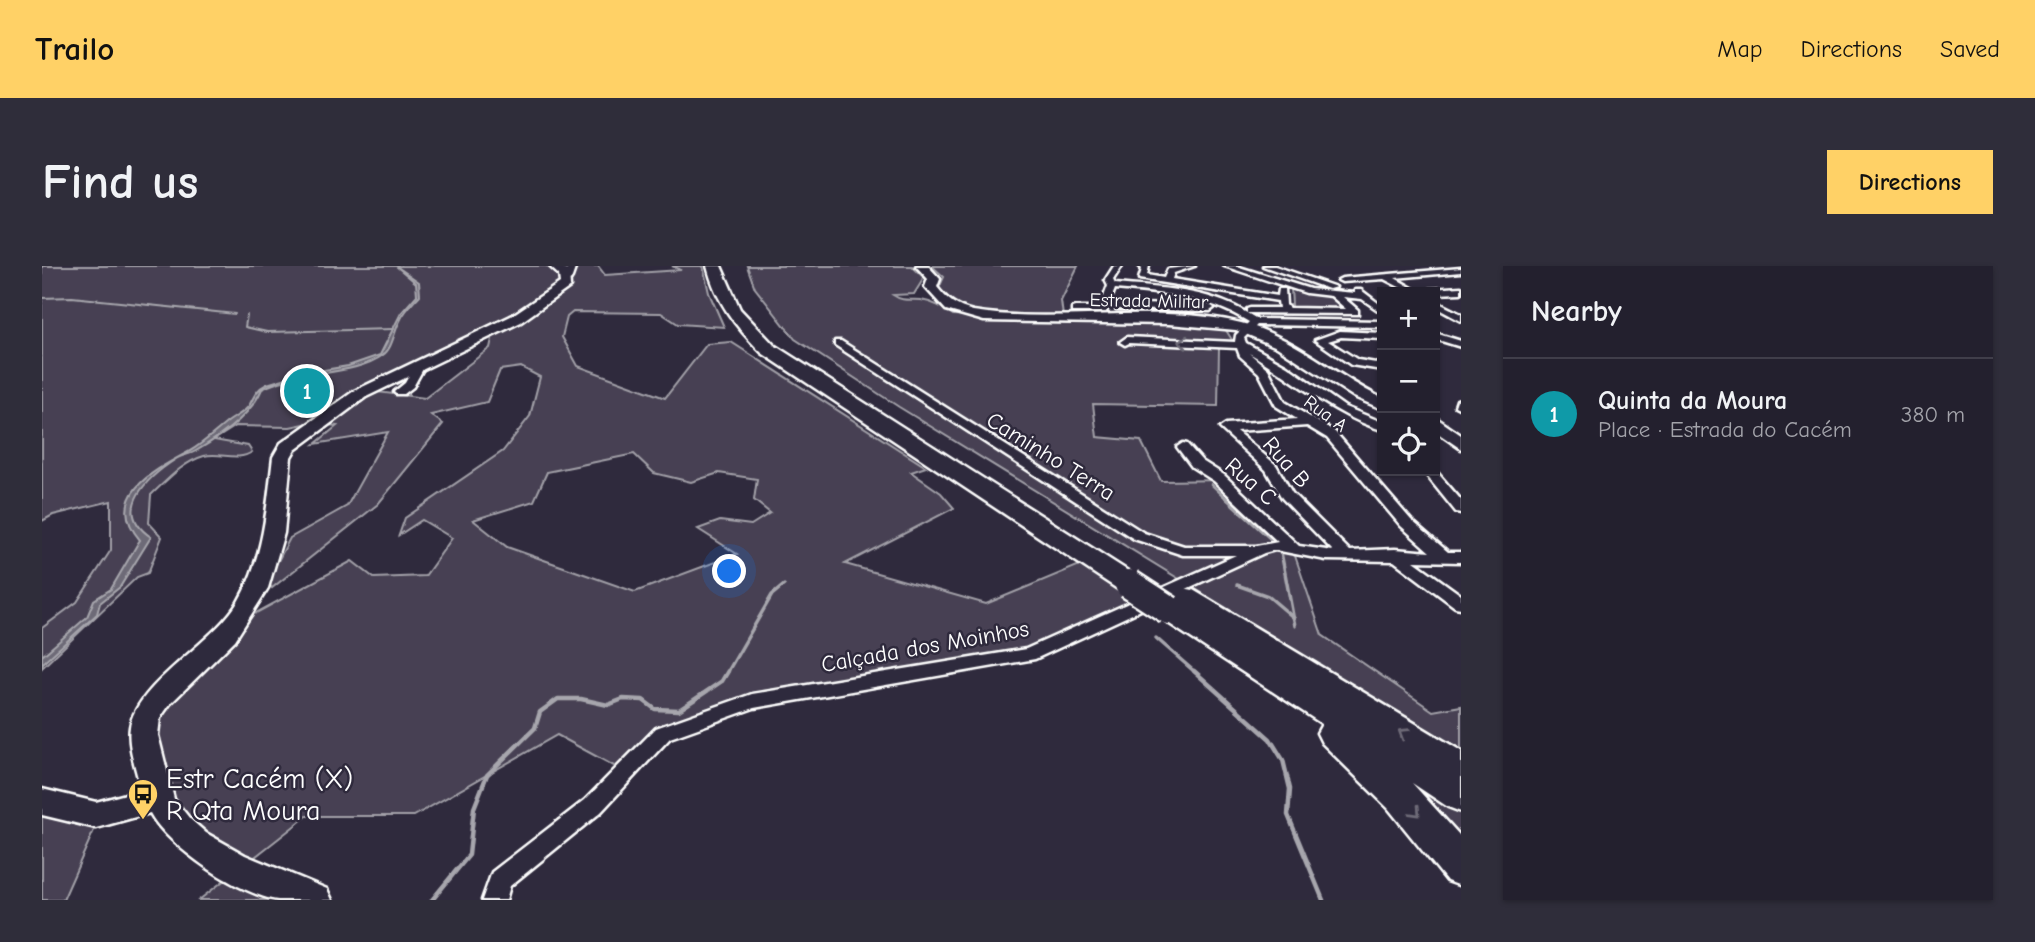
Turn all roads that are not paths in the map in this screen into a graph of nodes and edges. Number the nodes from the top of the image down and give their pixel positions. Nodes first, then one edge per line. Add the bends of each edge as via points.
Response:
1 (715, 266) edge
2 (729, 266) edge
3 (922, 266) edge
4 (1118, 266) edge
5 (1143, 266) edge
6 (1191, 266) edge
7 (1228, 266) edge
8 (1267, 266) edge
9 (1461, 270) edge
10 (565, 271) edge
11 (1387, 276) junction
12 (1167, 281) junction
13 (1282, 283) junction
14 (1112, 286) junction
15 (1406, 287) edge
16 (1461, 290) edge
17 (1440, 291) edge
18 (1335, 295) junction
19 (1365, 297) junction
20 (1282, 299) junction
21 (1377, 306) edge
22 (1118, 307) dead end
23 (1440, 307) edge
24 (1237, 309) junction
25 (1075, 310) dead end
26 (1250, 311) dead end
27 (1287, 311) junction
28 (1448, 311) junction
29 (1461, 311) edge
30 (1461, 318) edge
31 (1325, 323) junction
32 (1377, 324) edge
33 (1252, 325) junction
34 (1340, 334) junction
35 (1377, 336) edge
36 (1440, 338) edge
37 (1125, 342) dead end
38 (838, 343) dead end
39 (1461, 344) edge
40 (1242, 345) junction
41 (1377, 366) edge
42 (419, 367) junction
43 (400, 392) dead end
44 (1377, 402) edge
45 (1309, 422) junction
46 (1377, 424) edge
47 (1440, 426) edge
48 (1461, 444) edge
49 (1183, 447) dead end
50 (1433, 476) edge
51 (1461, 509) edge
52 (1292, 547) junction
53 (1259, 550) junction
54 (1395, 554) junction
55 (1346, 555) junction
56 (1442, 555) junction
57 (1461, 557) edge
58 (1139, 579) junction
59 (1176, 603) junction
60 (1461, 603) edge
61 (1257, 668) junction
62 (1461, 769) edge
63 (1461, 796) edge
64 (159, 798) junction
65 (42, 802) edge
66 (1461, 868) edge
67 (315, 900) edge
68 (494, 900) edge

1 - 58 highway via 731,311 768,349
2 - 58 highway via 747,310 784,345
3 - 33 street, Estrada Militar via 934,279 931,287 939,297 967,314
4 - 14 street via 1109,280
5 - 12 street via 1142,277
6 - 12 street via 1171,271
7 - 13 street
8 - 19 street
9 - 11 street
10 - 42 street via 561,290 516,319
11 - 15 street
11 - 19 street via 1337,278
12 - 20 street
13 - 18 street
13 - 20 street
14 - 24 street via 1199,298
14 - 25 street via 1103,310
16 - 17 street
18 - 19 street
18 - 27 street via 1355,312
19 - 21 street
20 - 27 street
22 - 24 street
23 - 28 street
24 - 33 street
26 - 27 street
28 - 29 street
28 - 30 street
31 - 32 street
31 - 33 street
31 - 34 street
33 - 40 street via 1239,334
33 - 44 street, Estrada Militar
34 - 35 street
34 - 41 street via 1320,340 1355,363
36 - 39 street
40 -> 37 street
38 - 53 street, Caminho Terra via 1139,536 1183,551
40 - 45 street, Rua A via 1244,354 1264,371 1280,404
40 - 46 street via 1341,410
42 - 43 street
42 - 64 street via 360,394 285,450 274,537 250,603 145,719 143,732
45 - 55 street, Rua B via 1226,428 1271,468 1287,495
45 - 56 street, Rua A via 1331,435 1406,523
47 - 48 street
49 - 52 street, Rua C
50 - 51 street
52 - 53 street, Calçada dos Moinhos
52 - 55 street, Calçada dos Moinhos
53 - 68 street, Calçada dos Moinhos via 1029,655 752,701 663,733 593,806 500,880
54 - 55 street, Calçada dos Moinhos
54 - 56 street, Calçada dos Moinhos
54 - 60 street
56 - 57 street, Calçada dos Moinhos
58 - 59 highway, bridge
59 - 61 highway
62 -> 59 highway
61 - 63 highway
61 -> 66 highway via 1378,771
64 - 65 street via 96,815
64 - 67 street via 175,824 196,843

